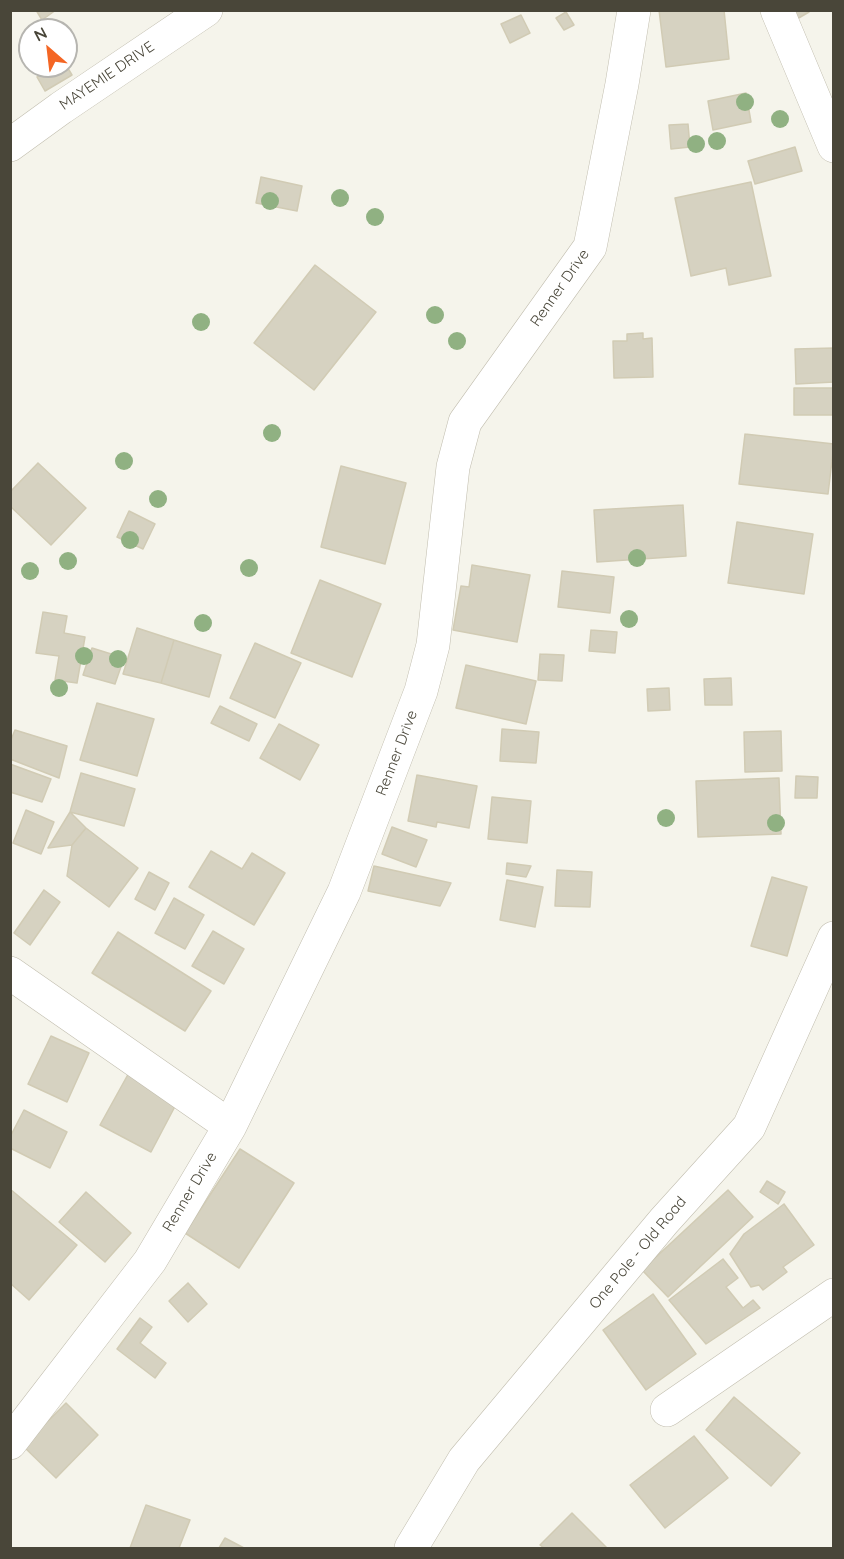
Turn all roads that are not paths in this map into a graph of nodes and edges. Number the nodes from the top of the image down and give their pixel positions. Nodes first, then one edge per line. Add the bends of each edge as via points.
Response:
1 (206, 10) edge
2 (634, 10) edge
3 (777, 10) edge
4 (10, 145) edge
5 (834, 146) edge
6 (834, 938) edge
7 (10, 973) edge
8 (230, 1126) junction
9 (834, 1295) edge
10 (667, 1410) dead end
11 (10, 1443) edge
12 (411, 1548) edge

1 - 4 street, MAYEMIE DRIVE
2 - 8 street, Renner Drive via 590,247 465,422 453,467 433,645 421,691 344,892
3 - 5 street
6 - 12 street, One Pole - Old Road via 749,1127 664,1221 464,1460
7 - 8 street
8 - 11 street, Renner Drive via 150,1261
9 - 10 street

